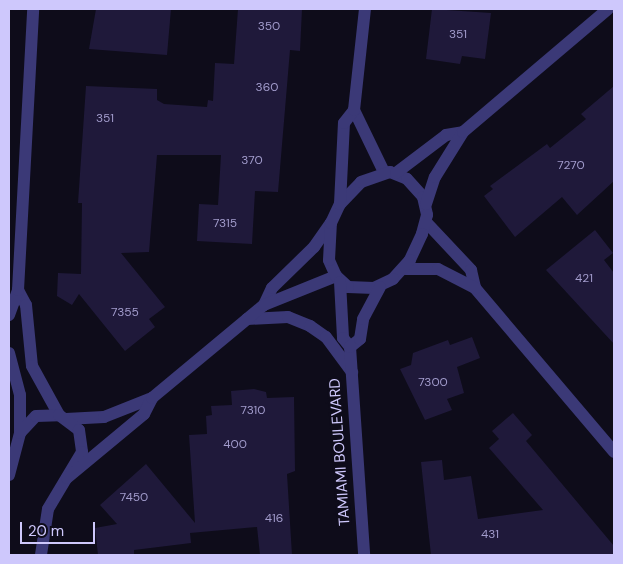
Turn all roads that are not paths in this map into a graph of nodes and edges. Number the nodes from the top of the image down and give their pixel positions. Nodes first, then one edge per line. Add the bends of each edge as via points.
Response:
1 (33, 9) edge
2 (366, 9) edge
3 (608, 9) edge
4 (354, 110) junction
5 (463, 132) junction
6 (390, 173) junction
7 (340, 204) junction
8 (426, 204) junction
9 (426, 222) junction
10 (331, 223) junction
11 (404, 269) junction
12 (338, 279) junction
13 (380, 287) junction
14 (475, 288) junction
15 (18, 290) junction
16 (264, 305) junction
17 (9, 315) edge
18 (247, 319) junction
19 (350, 347) junction
20 (9, 353) edge
21 (352, 372) junction
22 (152, 398) junction
23 (62, 417) junction
24 (20, 433) junction
25 (614, 452) edge
26 (9, 475) edge
27 (67, 478) junction
28 (41, 555) edge
29 (364, 555) edge

1 - 15 street
2 - 4 street
3 - 5 street
4 - 6 street
4 - 7 street via 344,123
5 - 6 street via 446,135
5 - 8 street via 435,177
6 - 7 street via 361,182
6 - 8 street via 418,189
7 - 10 street
8 - 9 street
9 - 11 street
9 - 14 street via 471,270
10 - 12 street via 328,246
10 - 16 street via 314,247 272,288
11 - 13 street
11 - 14 street via 438,269
12 - 13 street via 355,289
12 - 16 street
12 - 19 street, TAMIAMI BOULEVARD via 343,338
13 - 19 street via 363,319 360,339
14 - 25 street
15 - 17 street
15 - 23 street via 26,305 32,366
16 - 18 street
18 - 21 street via 288,317 310,326 326,337
18 - 22 street
19 - 21 street, TAMIAMI BOULEVARD
20 - 24 street via 20,395
21 - 29 street, TAMIAMI BOULEVARD
22 - 23 street via 104,417
22 - 27 street via 144,414
23 - 24 street via 36,416
23 - 27 street via 80,430 83,443
24 - 26 street
27 - 28 street via 46,514

